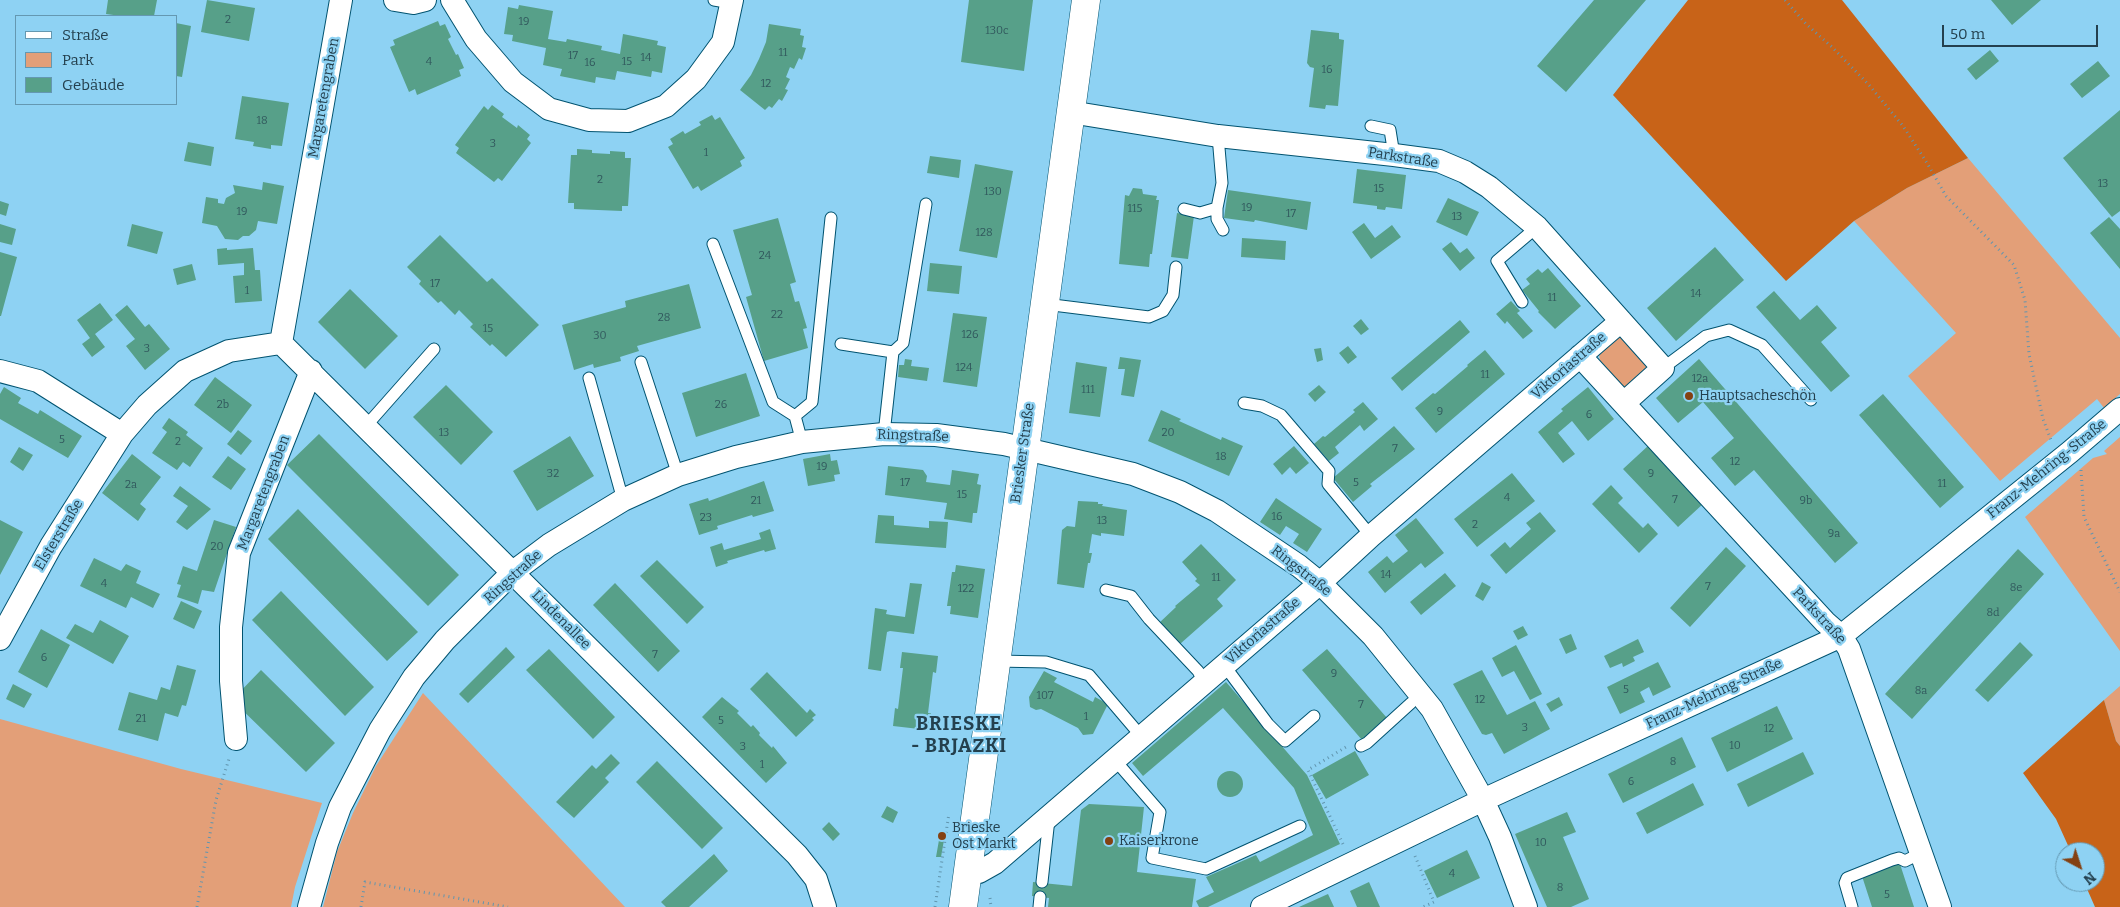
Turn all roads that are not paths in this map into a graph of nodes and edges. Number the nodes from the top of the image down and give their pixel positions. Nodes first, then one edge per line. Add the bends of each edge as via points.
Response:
1 (341, 0) edge
2 (395, 0) edge
3 (425, 0) edge
4 (452, 0) edge
5 (1086, 0) edge
6 (726, 1) edge
7 (1070, 112) junction
8 (1371, 126) dead end
9 (1218, 136) junction
10 (1394, 155) junction
11 (926, 204) dead end
12 (1217, 208) junction
13 (1184, 209) dead end
14 (831, 218) dead end
15 (1537, 227) junction
16 (1223, 230) dead end
17 (713, 244) dead end
18 (1176, 267) dead end
19 (1522, 302) dead end
20 (1044, 304) junction
21 (1621, 321) junction
22 (281, 343) junction
23 (841, 344) dead end
24 (434, 349) dead end
25 (893, 352) junction
26 (1580, 356) junction
27 (641, 362) dead end
28 (1663, 368) junction
29 (0, 371) edge
30 (312, 372) junction
31 (589, 378) dead end
32 (1811, 400) dead end
33 (1624, 403) junction
34 (1244, 404) dead end
35 (2120, 409) edge
36 (796, 416) junction
37 (366, 426) junction
38 (122, 434) junction
39 (884, 434) junction
40 (802, 442) junction
41 (1024, 448) junction
42 (678, 475) junction
43 (624, 500) junction
44 (1371, 536) junction
45 (513, 572) junction
46 (1320, 583) junction
47 (1106, 590) dead end
48 (1841, 636) junction
49 (0, 639) edge
50 (996, 661) junction
51 (1224, 665) junction
52 (1204, 682) junction
53 (1411, 703) dead end
54 (1314, 716) dead end
55 (1140, 736) junction
56 (236, 739) road end
57 (1361, 746) road end
58 (1114, 759) junction
59 (1483, 800) junction
60 (1049, 815) junction
61 (1300, 826) dead end
62 (1922, 853) junction
63 (969, 871) junction
64 (1042, 882) dead end
65 (309, 907) edge
66 (825, 907) edge
67 (963, 907) edge
68 (1262, 907) edge
69 (1526, 907) edge
70 (1852, 907) edge
71 (1940, 907) edge

1 - 22 street, Margaretengraben
2 - 3 street via 413,3
4 - 6 street via 476,40 513,82 549,109 589,120 628,121 666,106 696,79 723,42
5 - 7 main road, Briesker Straße
7 - 9 street, Parkstraße
7 - 20 main road, Briesker Straße
8 - 10 lane via 1390,130
9 - 10 street, Parkstraße
9 - 12 lane via 1222,183
10 - 15 street, Parkstraße via 1439,161 1465,172 1489,187
11 - 25 lane via 903,343
12 - 13 lane via 1200,213
12 - 16 lane via 1217,219
14 - 36 lane via 812,402
15 - 19 lane via 1492,260
15 - 21 street, Parkstraße
17 - 36 lane via 773,402
18 - 20 lane via 1173,295 1163,311 1149,318
20 - 41 main road, Briesker Straße
21 - 26 street, Viktoriastraße
21 - 28 street, Parkstraße
22 - 30 street, Lindenallee
22 - 38 street, Elsterstraße via 229,351 185,371 147,405
23 - 25 lane
24 - 37 lane
25 - 39 lane
26 - 33 street, Parkstraße
26 - 44 street, Viktoriastraße
27 - 42 lane
28 - 32 lane via 1706,336 1728,330 1762,345
28 - 33 street
29 - 38 street via 38,381
30 - 37 street, Lindenallee
30 - 56 street, Margaretengraben via 240,553 231,627
31 - 43 lane
33 - 48 street, Parkstraße
34 - 44 lane via 1262,406 1281,415 1329,471 1328,484
35 - 48 street, Franz-Mehring-Straße
36 - 40 lane
37 - 45 street, Lindenallee
38 - 49 street, Elsterstraße via 51,546
39 - 40 street, Ringstraße
39 - 41 street, Ringstraße via 936,435
40 - 42 street, Ringstraße
41 - 46 street, Ringstraße via 1133,474 1180,492 1216,511
41 - 50 main road, Briesker Straße
42 - 43 street, Ringstraße
43 - 45 street, Ringstraße via 549,545
44 - 46 street, Viktoriastraße
45 - 65 street, Ringstraße via 445,640 393,709 340,807
45 - 66 street, Lindenallee via 797,855 816,879
46 - 51 street, Viktoriastraße
46 - 59 street, Ringstraße via 1373,636 1432,709
47 - 52 lane via 1131,596
48 - 59 street, Franz-Mehring-Straße
48 - 62 street, Parkstraße via 1849,649
50 - 55 lane via 1046,662 1089,675
50 - 63 main road, Briesker Straße
51 - 52 street, Viktoriastraße
51 - 54 lane via 1284,741
52 - 55 street, Viktoriastraße
53 - 57 lane
55 - 58 street, Viktoriastraße
58 - 60 street, Viktoriastraße
58 - 61 lane via 1160,812 1152,858 1206,870
59 - 68 street, Franz-Mehring-Straße
59 - 69 street, Ringstraße
60 - 63 street, Viktoriastraße via 987,869
60 - 64 lane
62 - 70 lane via 1905,861 1899,858 1892,860 1848,878 1845,883
62 - 71 street, Parkstraße
63 - 67 main road, Briesker Straße

